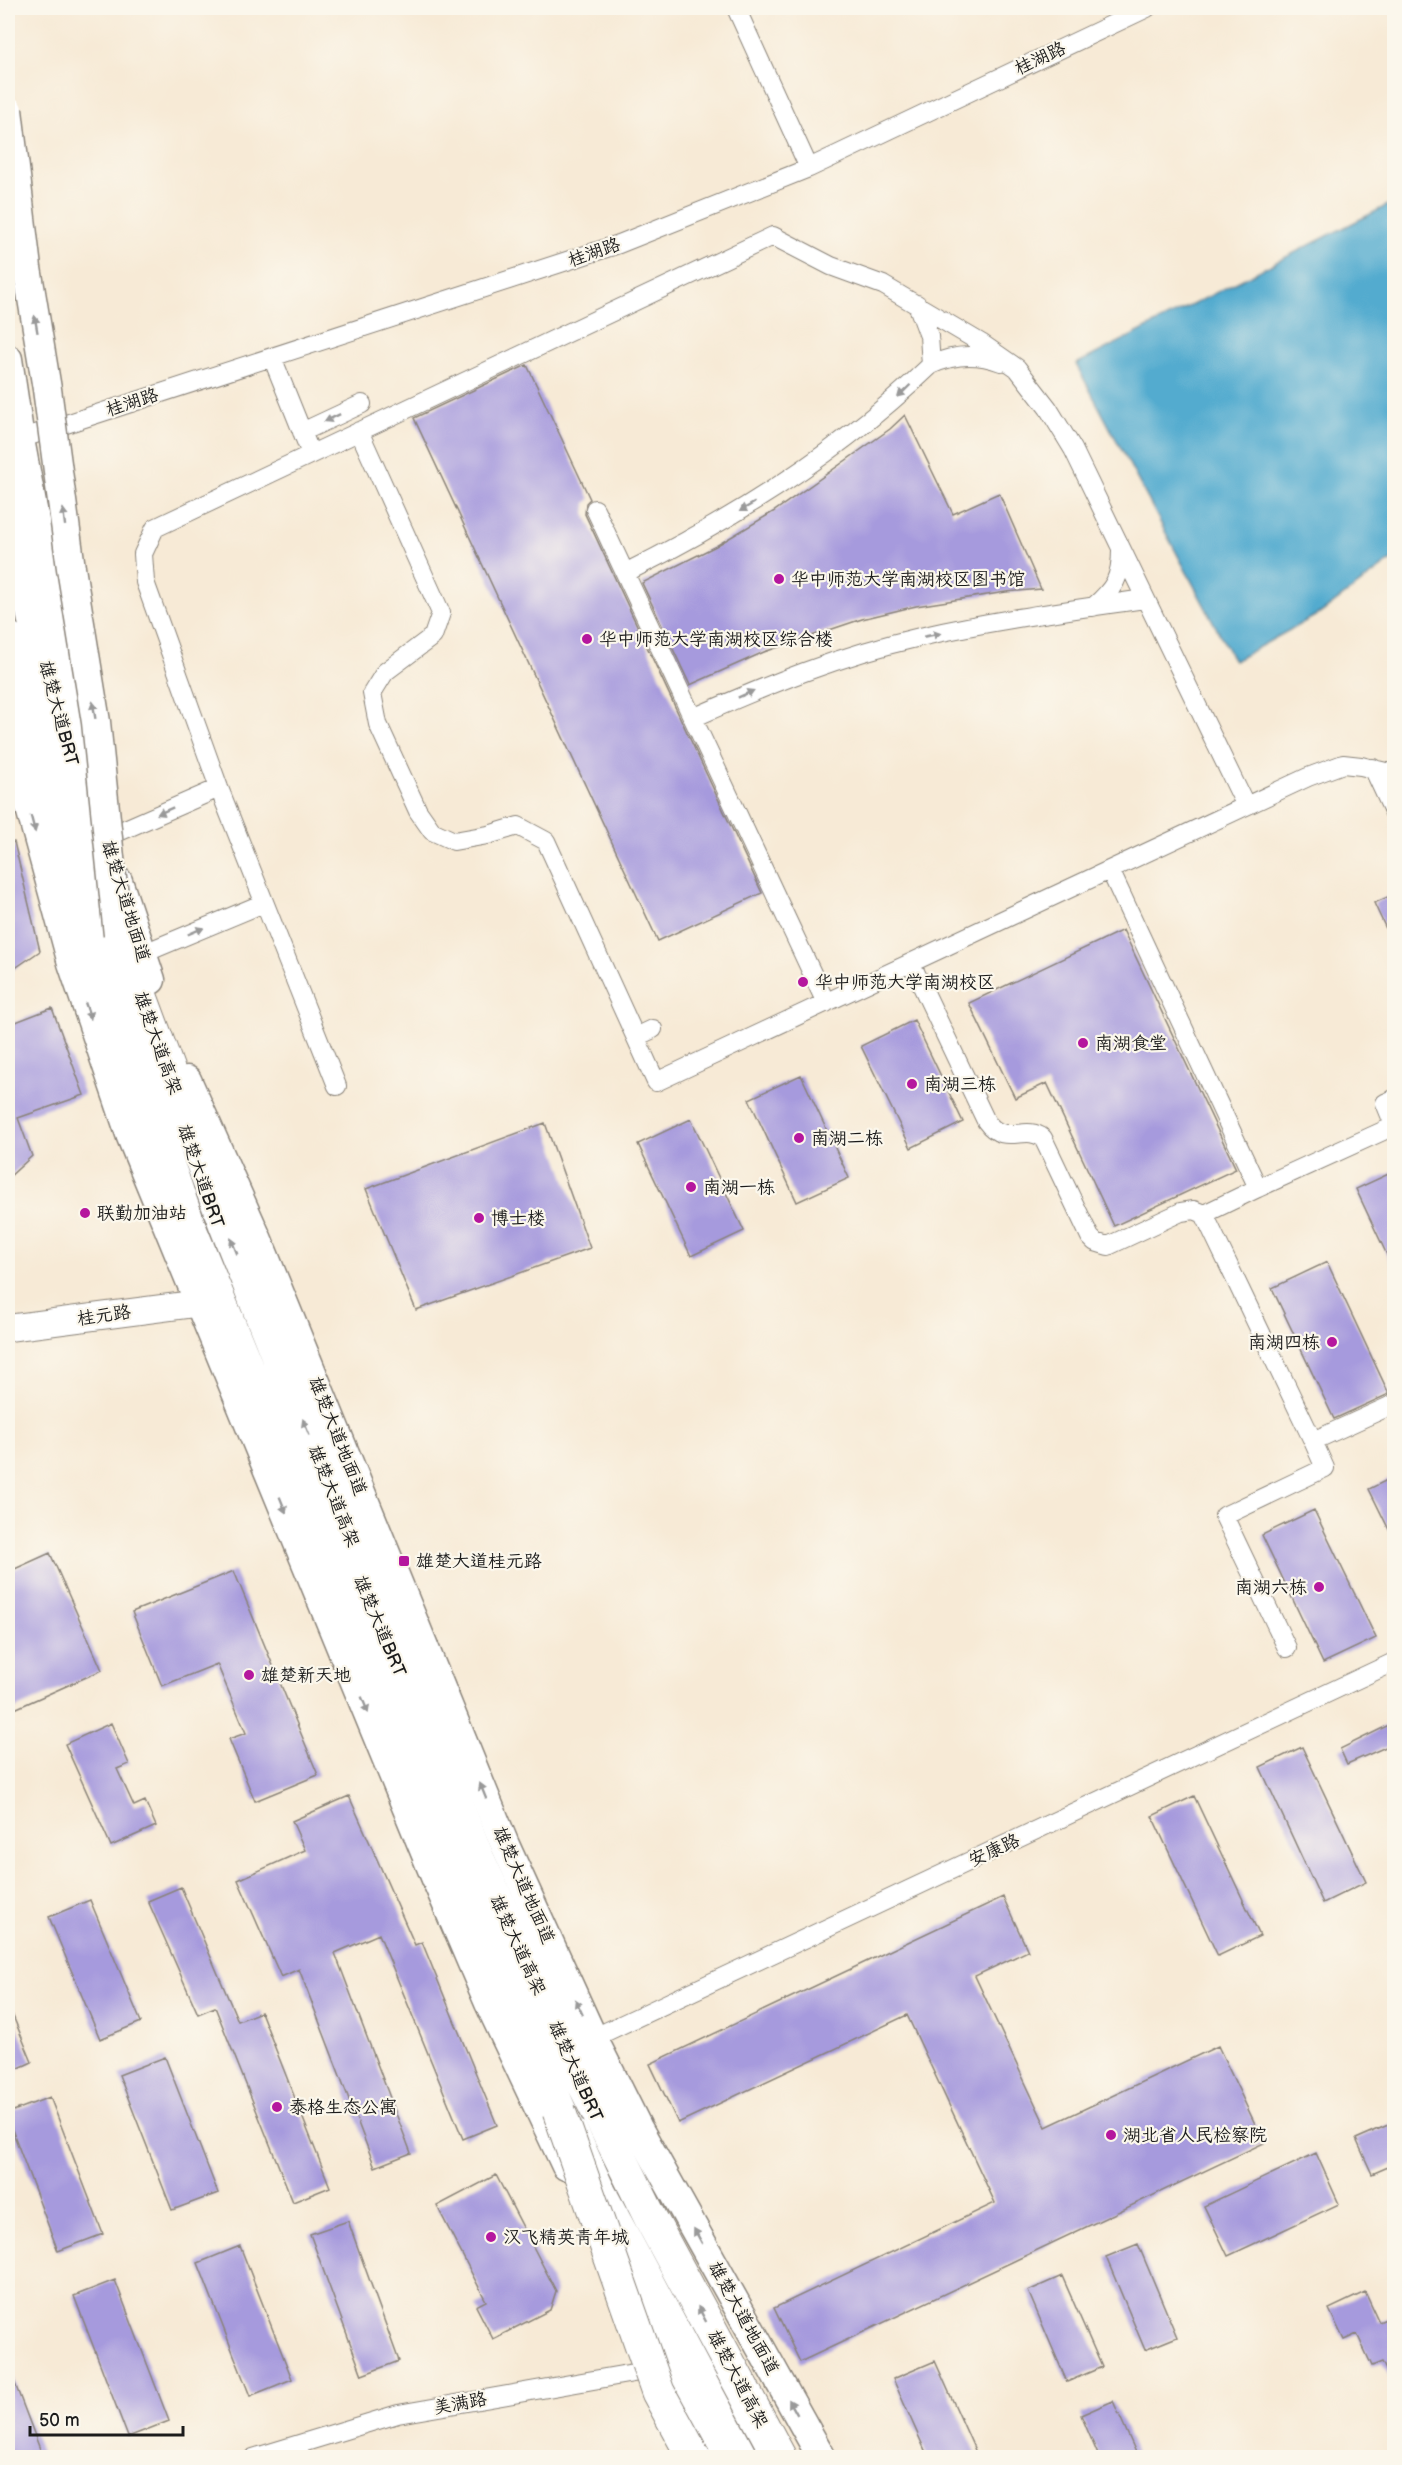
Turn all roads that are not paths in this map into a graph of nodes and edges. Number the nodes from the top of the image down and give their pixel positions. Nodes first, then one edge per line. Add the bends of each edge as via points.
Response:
1 (736, 8) edge
2 (1147, 8) edge
3 (8, 110) edge
4 (809, 168) junction
5 (917, 304) junction
6 (272, 357) junction
7 (8, 358) edge
8 (931, 365) junction
9 (1017, 368) junction
10 (362, 404) dead end
11 (359, 431) junction
12 (302, 432) junction
13 (20, 439) junction
14 (311, 454) junction
15 (8, 488) edge
16 (595, 508) dead end
17 (1121, 549) junction
18 (625, 573) junction
19 (1145, 599) junction
20 (1093, 606) junction
21 (8, 638) edge
22 (693, 718) junction
23 (8, 727) edge
24 (1373, 768) junction
25 (1395, 774) edge
26 (219, 788) junction
27 (1246, 806) junction
28 (1395, 813) edge
29 (107, 837) junction
30 (1110, 870) junction
31 (264, 903) junction
32 (130, 944) junction
33 (911, 963) junction
34 (826, 1003) junction
35 (337, 1086) dead end
36 (1395, 1099) edge
37 (1395, 1126) edge
38 (1258, 1188) junction
39 (1204, 1214) junction
40 (218, 1269) dead end
41 (201, 1303) junction
42 (8, 1328) edge
43 (1395, 1404) edge
44 (1313, 1441) junction
45 (1287, 1648) dead end
46 (1395, 1662) edge
47 (406, 1728) dead end
48 (593, 2038) junction
49 (568, 2114) junction
50 (612, 2193) dead end
51 (644, 2254) dead end
52 (671, 2370) junction
53 (739, 2442) edge
54 (253, 2457) edge
55 (694, 2457) edge
56 (718, 2457) edge
57 (780, 2457) edge
58 (822, 2457) edge

1 - 4 street
2 - 4 street, 桂湖路
32 -> 3 main road, bridge via 27,268
4 - 6 street, 桂湖路 via 620,244
5 - 8 street via 929,336
5 - 9 street
5 - 11 street via 884,285 831,266 773,236
6 - 12 street
6 - 13 street, 桂湖路
7 - 13 main road, 雄楚大道地面道
8 - 9 street via 948,357 985,356
8 -> 18 street via 824,455 683,544
9 - 17 street via 1073,449
10 -> 12 street
11 - 14 street
11 - 34 street via 441,613 433,636 385,672 372,693 378,724 418,811 432,831 454,841 518,826 546,841 644,1033 656,1082
12 - 14 street
13 - 29 main road, 雄楚大道地面道 via 65,682
14 - 26 street via 155,528 143,554 145,582
15 - 32 highway, 雄楚大道高架, bridge via 55,709
16 - 18 street
17 - 19 street
17 - 20 street via 1121,567 1112,591
18 - 22 street
19 - 20 street
19 - 27 street
22 -> 20 street via 766,686 858,654 919,637
21 - 49 highway, 雄楚大道高架 via 94,952 190,1228 454,1873
22 - 34 street
23 -> 41 main road via 72,963 131,1137
24 - 25 street
24 - 27 street via 1342,764
24 - 28 street
26 -> 29 street
26 - 31 street
27 - 30 street
29 - 32 main road, 雄楚大道地面道
30 - 33 street
30 - 38 street
32 -> 31 street
31 - 35 street
48 -> 32 main road, 雄楚大道地面道 via 505,1845 258,1240
57 -> 32 highway, 雄楚大道高架 via 651,2219 478,1858 226,1226
33 - 34 street
33 - 39 street via 990,1126 1011,1136 1032,1133 1043,1138 1095,1242 1108,1246 1181,1212 1194,1209
36 - 37 street via 1385,1103
37 - 38 street
38 - 39 street
39 - 44 street
40 - 47 lane, 雄楚大道BRT via 322,1535
41 - 42 street, 桂元路
41 -> 52 main road via 485,1992 550,2134
43 - 44 street
44 - 45 street via 1325,1468 1224,1516
46 - 48 street, 安康路
58 -> 48 main road, 雄楚大道地面道 via 638,2128
49 - 50 lane, 雄楚大道BRT
49 - 53 highway, 雄楚大道高架, bridge via 624,2241
49 - 55 highway, bridge via 658,2392
51 - 53 lane
52 - 54 street, 美满路 via 645,2371 399,2414
52 - 56 main road

